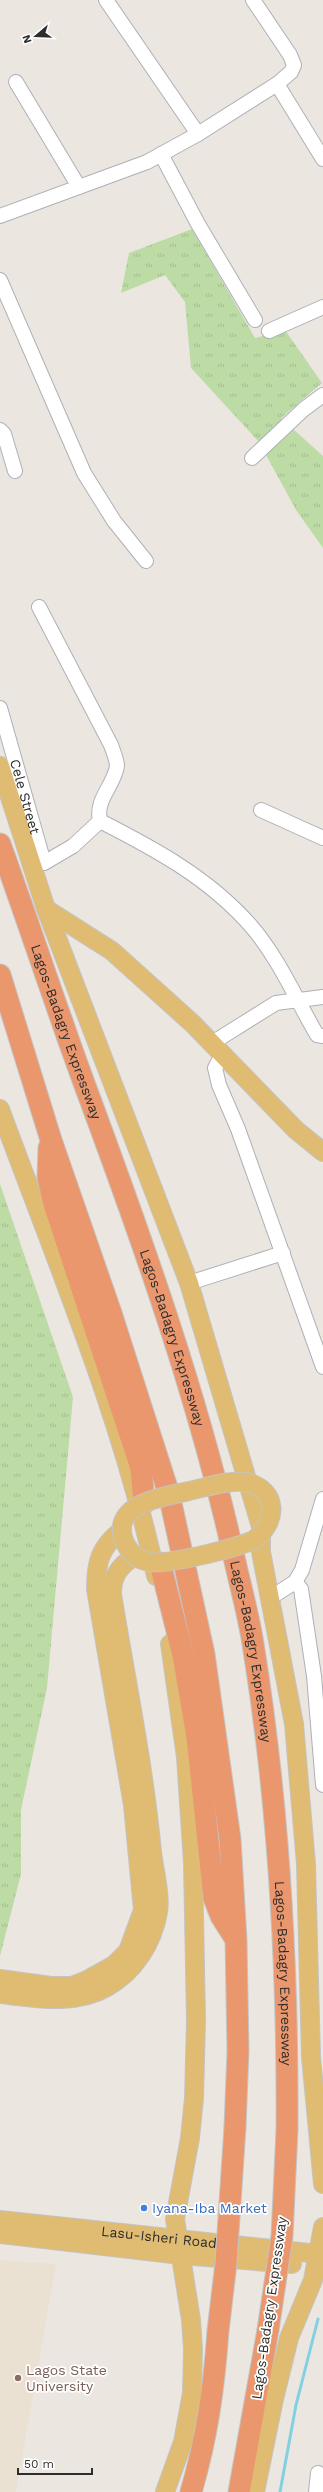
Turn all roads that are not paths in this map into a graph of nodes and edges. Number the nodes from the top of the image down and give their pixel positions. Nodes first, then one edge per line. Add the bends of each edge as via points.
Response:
1 (106, 0) edge
2 (253, 0) edge
3 (16, 82) dead end
4 (277, 84) junction
5 (198, 134) junction
6 (321, 151) edge
7 (162, 154) junction
8 (79, 187) junction
9 (0, 216) edge
10 (0, 280) edge
11 (323, 307) edge
12 (255, 320) dead end
13 (269, 331) dead end
14 (323, 395) edge
15 (0, 430) edge
16 (252, 458) dead end
17 (16, 471) dead end
18 (146, 561) dead end
19 (40, 607) dead end
20 (0, 708) edge
21 (0, 766) edge
22 (261, 810) dead end
23 (100, 821) junction
24 (323, 838) edge
25 (0, 844) edge
26 (46, 909) junction
27 (58, 941) junction
28 (100, 943) junction
29 (0, 975) edge
30 (323, 998) edge
31 (298, 1002) junction
32 (323, 1036) edge
33 (217, 1048) junction
34 (0, 1109) edge
35 (101, 1127) junction
36 (51, 1140) junction
37 (323, 1152) edge
38 (283, 1253) junction
39 (189, 1283) junction
40 (323, 1367) edge
41 (233, 1482) junction
42 (323, 1499) edge
43 (144, 1503) junction
44 (122, 1530) junction
45 (246, 1543) junction
46 (135, 1556) junction
47 (160, 1563) junction
48 (295, 1582) junction
49 (270, 1598) junction
50 (130, 1748) junction
51 (323, 1785) edge
52 (282, 1932) junction
53 (236, 1940) junction
54 (0, 1979) edge
55 (0, 1994) edge
56 (317, 2057) edge
57 (323, 2184) edge
58 (0, 2220) edge
59 (323, 2227) edge
60 (0, 2234) edge
61 (180, 2248) junction
62 (317, 2260) junction
63 (318, 2473) dead end
64 (165, 2492) edge
65 (191, 2492) edge
66 (239, 2492) edge
67 (255, 2492) edge
68 (316, 2492) edge

1 - 5 street
2 - 4 street via 290,55 294,66 292,72
3 - 8 street
4 - 5 street
4 - 6 street
5 - 7 street
7 - 8 street
7 - 12 street via 198,224
8 - 9 street
10 - 18 street via 84,473 114,521
11 - 13 street
14 - 16 street
15 - 17 street via 4,434
19 - 23 street via 111,745 117,764 114,777 98,811
20 - 23 street, Cele Street via 44,863 73,846
21 - 26 main road, Lagos-Badagry Expressway
22 - 24 street
23 - 31 street via 169,858 227,902 251,926
25 - 35 highway, Lagos-Badagry Expressway via 40,963
26 - 27 main road, Lagos-Badagry Expressway
26 - 28 main road
27 - 28 main road
27 - 39 main road, Lagos-Badagry Expressway
28 - 33 main road
29 - 36 highway
30 - 31 street
31 - 32 street via 317,1035
31 - 33 street via 276,1002
33 - 37 main road via 296,1130
33 - 38 street via 215,1068 219,1085
34 - 61 main road via 102,1387 138,1503 174,1662 186,1757 193,1863 196,2020 190,2138 175,2211
35 - 41 highway via 122,1149 181,1309
35 - 52 highway, Lagos-Badagry Expressway via 163,1298 216,1478 231,1542 255,1659 277,1834
36 - 43 highway via 49,1184 141,1468
36 - 53 highway via 116,1328 169,1494 204,1654 230,1839
38 - 39 street
38 - 40 street
39 - 49 main road, Lagos-Badagry Expressway via 261,1527 261,1552
41 - 43 main road, bridge
41 - 45 main road, bridge via 246,1482 258,1486 268,1496 271,1504 272,1514 265,1530
42 - 48 street via 302,1570
43 - 44 main road, bridge via 130,1511
44 - 46 main road, bridge via 126,1546
44 - 50 main road via 109,1540 103,1549 96,1575 96,1589
45 - 47 main road, bridge
45 - 52 highway via 250,1582 274,1723 292,1867 292,1891
46 - 47 main road, bridge via 145,1561
46 - 50 main road via 124,1563 116,1574 112,1594
47 - 53 highway via 183,1655 197,1737 214,1898 221,1916
48 - 49 street
48 - 51 street via 301,1588 314,1676
49 - 56 main road, Lagos-Badagry Expressway via 294,1724 305,1848
50 - 54 main road via 143,1910 133,1944 114,1965 72,1986 50,1986
50 - 55 main road via 150,1832 158,1911 149,1941 139,1959 121,1978 92,1994 77,1998 53,1999
52 - 66 highway, Lagos-Badagry Expressway, bridge via 287,2049 282,2236
53 - 65 highway, bridge via 238,2051 226,2263 214,2390 200,2464
56 - 57 main road, Lagos-Badagry Expressway
58 - 61 main road, Lasu-Isheri Road
59 - 62 main road, Lagos-Badagry Expressway
60 - 61 main road, Lasu-Isheri Road
61 - 62 main road, Lasu-Isheri Road
61 - 64 main road via 193,2349 192,2393 183,2442
62 - 67 main road, Lagos-Badagry Expressway via 313,2280 289,2338
63 - 68 street

